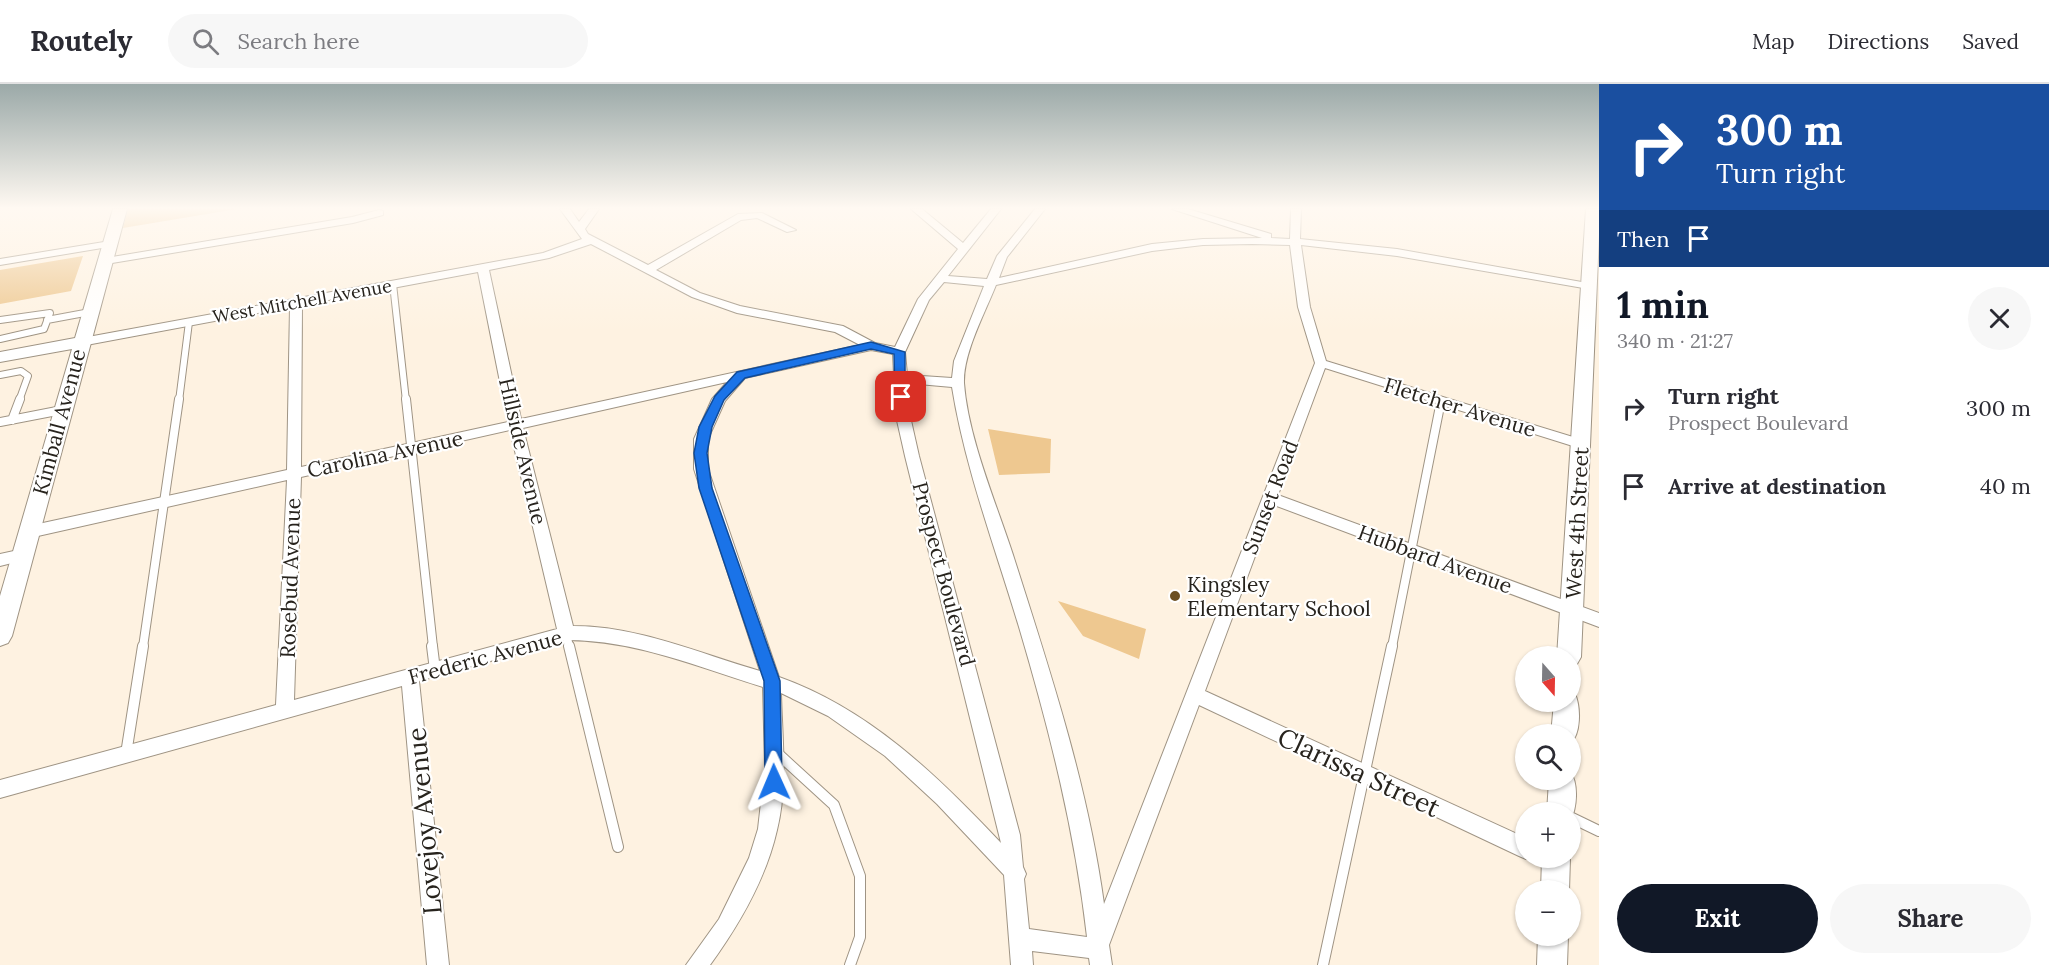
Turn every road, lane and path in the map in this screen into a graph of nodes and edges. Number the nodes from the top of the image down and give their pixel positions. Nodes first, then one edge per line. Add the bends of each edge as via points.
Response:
1 (73, 250) edge
2 (108, 250) edge
3 (171, 250) edge
4 (568, 250) edge
5 (610, 250) edge
6 (682, 250) edge
7 (963, 250) edge
8 (1007, 250) edge
9 (1146, 250) edge
10 (1297, 250) edge
11 (1379, 250) edge
12 (1594, 250) edge
13 (105, 261) junction
14 (0, 262) edge
15 (483, 267) junction
16 (648, 270) junction
17 (940, 278) junction
18 (393, 284) junction
19 (991, 284) junction
20 (1594, 287) edge
21 (296, 302) junction
22 (90, 312) junction
23 (0, 320) edge
24 (47, 320) junction
25 (189, 322) junction
26 (0, 339) edge
27 (81, 342) junction
28 (871, 346) junction
29 (899, 352) junction
30 (0, 357) edge
31 (1321, 363) junction
32 (0, 375) edge
33 (741, 375) junction
34 (899, 378) junction
35 (958, 382) junction
36 (1441, 401) junction
37 (62, 410) junction
38 (12, 420) junction
39 (0, 422) edge
40 (516, 426) junction
41 (1590, 447) edge
42 (412, 449) junction
43 (294, 474) junction
44 (1271, 498) junction
45 (165, 502) junction
46 (29, 532) junction
47 (1413, 550) junction
48 (23, 555) junction
49 (0, 561) edge
50 (1572, 609) junction
51 (1599, 620) edge
52 (566, 633) junction
53 (0, 636) edge
54 (1570, 646) edge
55 (435, 670) junction
56 (410, 677) junction
57 (772, 681) junction
58 (1193, 694) junction
59 (285, 710) junction
60 (773, 750) junction
61 (126, 754) junction
62 (1364, 774) junction
63 (0, 789) edge
64 (1581, 822) edge
65 (1599, 831) edge
66 (1515, 844) edge
67 (618, 847) dead end
68 (1016, 874) junction
69 (1021, 939) junction
70 (1553, 946) edge
71 (1100, 953) edge
72 (438, 965) edge
73 (698, 965) edge
74 (850, 965) edge
75 (1022, 965) edge
76 (1323, 965) edge
77 (1552, 965) edge

1 - 14 street
2 - 13 main road, Kimball Avenue
3 - 13 street
4 - 15 street, West Mitchell Avenue
5 - 16 street
6 - 16 street
7 - 17 street, Prospect Boulevard
8 - 19 street
9 - 19 street via 1068,264
10 - 31 street via 1305,320
11 - 20 street
12 - 20 main road, West 4th Street
13 - 22 main road, Kimball Avenue
15 - 18 street, West Mitchell Avenue
15 - 40 street, Hillside Avenue
16 - 28 street via 718,304 838,329
17 - 19 street
17 - 29 street, Prospect Boulevard via 924,299
18 - 21 street, West Mitchell Avenue
18 - 42 lane
19 - 35 street via 960,361
20 - 41 main road, West 4th Street
21 - 25 street, West Mitchell Avenue
21 - 43 street, Rosebud Avenue
22 - 24 lane
22 - 27 main road, Kimball Avenue
23 - 24 lane via 45,312 50,313
24 - 26 lane via 44,329 37,332
25 - 27 street, West Mitchell Avenue
25 - 45 lane
27 - 30 main road
27 - 37 main road, Kimball Avenue
28 - 29 street
28 - 33 street, Carolina Avenue
29 - 34 street, Prospect Boulevard
31 - 36 street, Fletcher Avenue
31 - 44 street, Sunset Road
32 - 38 lane via 16,371 28,376
33 - 40 street, Carolina Avenue
33 - 57 street via 711,413 701,439 701,470
34 - 35 street
34 - 68 street, Prospect Boulevard via 912,456 998,779
35 - 71 street via 966,429 1073,788
36 - 41 street, Fletcher Avenue
36 - 47 lane
37 - 38 lane
37 - 46 main road, Kimball Avenue
38 - 39 lane
40 - 42 street, Carolina Avenue
40 - 52 street, Hillside Avenue
41 - 50 main road, West 4th Street
42 - 43 street, Carolina Avenue
42 - 55 lane
43 - 45 street, Carolina Avenue
43 - 59 street, Rosebud Avenue
44 - 47 street, Hubbard Avenue
44 - 58 street, Sunset Road
45 - 46 street, Carolina Avenue
45 - 61 lane
46 - 48 main road, Kimball Avenue
47 - 50 street, Hubbard Avenue
47 - 62 lane
48 - 49 street
48 - 53 main road, Kimball Avenue
50 - 51 street, Hubbard Avenue
50 - 54 main road, West 4th Street
52 - 55 street, Frederic Avenue
52 - 57 street, Frederic Avenue via 594,632 636,639
52 - 67 lane
55 - 56 street, Frederic Avenue
56 - 59 street, Frederic Avenue
56 - 72 street, Lovejoy Avenue
57 - 60 street
57 - 68 street, Frederic Avenue via 831,708 887,744
58 - 62 street, Clarissa Street
58 - 71 street, Sunset Road
59 - 61 street, Frederic Avenue
60 - 73 street via 773,797 758,861 726,926
60 - 74 lane via 834,805 860,876 860,936
61 - 63 street, Frederic Avenue
62 - 66 street, Clarissa Street
62 - 76 lane
64 - 65 lane
68 - 69 street, Prospect Boulevard
69 - 71 street
69 - 75 street, Prospect Boulevard
70 - 77 main road

